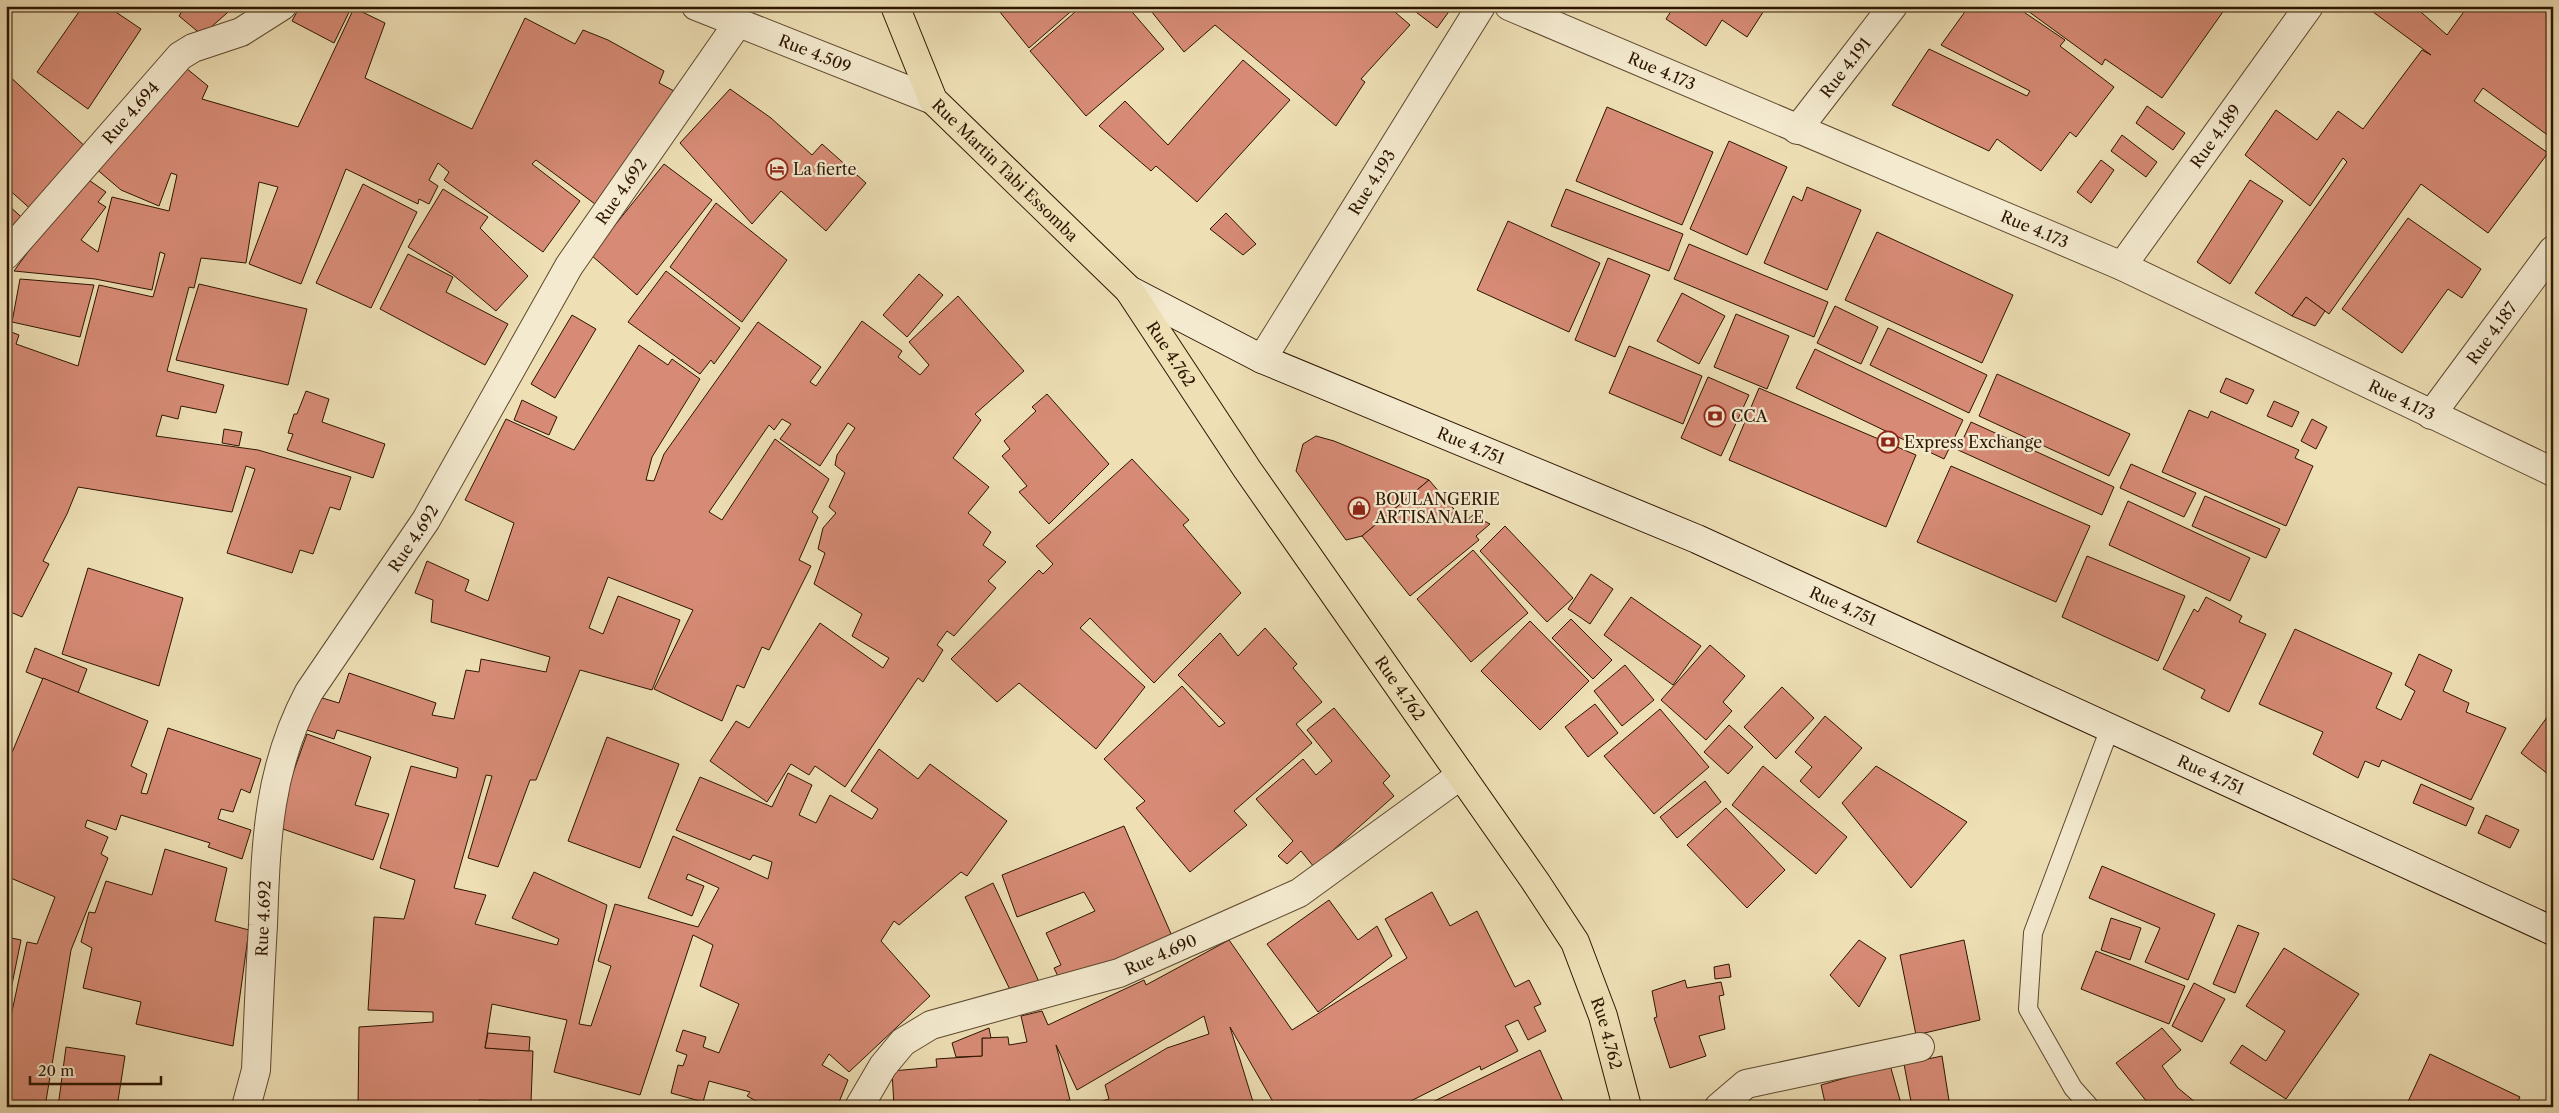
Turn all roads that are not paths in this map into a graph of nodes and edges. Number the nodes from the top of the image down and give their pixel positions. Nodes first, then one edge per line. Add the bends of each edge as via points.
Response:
1 (282, 6) edge
2 (696, 6) edge
3 (895, 6) edge
4 (1481, 6) edge
5 (1509, 6) edge
6 (1893, 6) edge
7 (2309, 6) edge
8 (738, 23) junction
9 (933, 100) junction
10 (1797, 130) junction
11 (2553, 250) edge
12 (6, 255) edge
13 (2122, 266) junction
14 (1129, 290) junction
15 (1262, 360) junction
16 (2431, 414) junction
17 (2553, 472) edge
18 (2110, 728) junction
19 (1461, 775) junction
20 (2553, 931) edge
21 (1920, 1047) dead end
22 (246, 1107) edge
23 (859, 1107) edge
24 (1627, 1107) edge
25 (1720, 1107) edge
26 (2090, 1107) edge

1 - 12 street, Rue 4.694 via 241,32 193,48 180,56
2 - 8 street, Rue 4.509
3 - 9 main road, Rue Martin Tabi Essomba
4 - 15 street, Rue 4.193
5 - 10 street, Rue 4.173
6 - 10 street, Rue 4.191
7 - 13 street, Rue 4.189
8 - 9 street, Rue 4.509
8 - 22 street, Rue 4.692 via 568,266 426,520 309,692 294,721 282,755 267,832 256,1070
9 - 14 main road, Rue Martin Tabi Essomba
10 - 13 street, Rue 4.173
11 - 16 street, Rue 4.187
13 - 16 street, Rue 4.173
14 - 15 street, Rue 4.751
14 - 19 main road, Rue 4.762 via 1247,469
15 - 18 street, Rue 4.751 via 1697,539
16 - 17 street, Rue 4.173
18 - 20 street, Rue 4.751
18 - 26 lane via 2033,934 2028,1009 2073,1088
19 - 23 street, Rue 4.690 via 1299,893 1119,973 931,1025 904,1042 883,1066
19 - 24 main road, Rue 4.762 via 1575,942 1602,1016
21 - 25 street via 1746,1084

